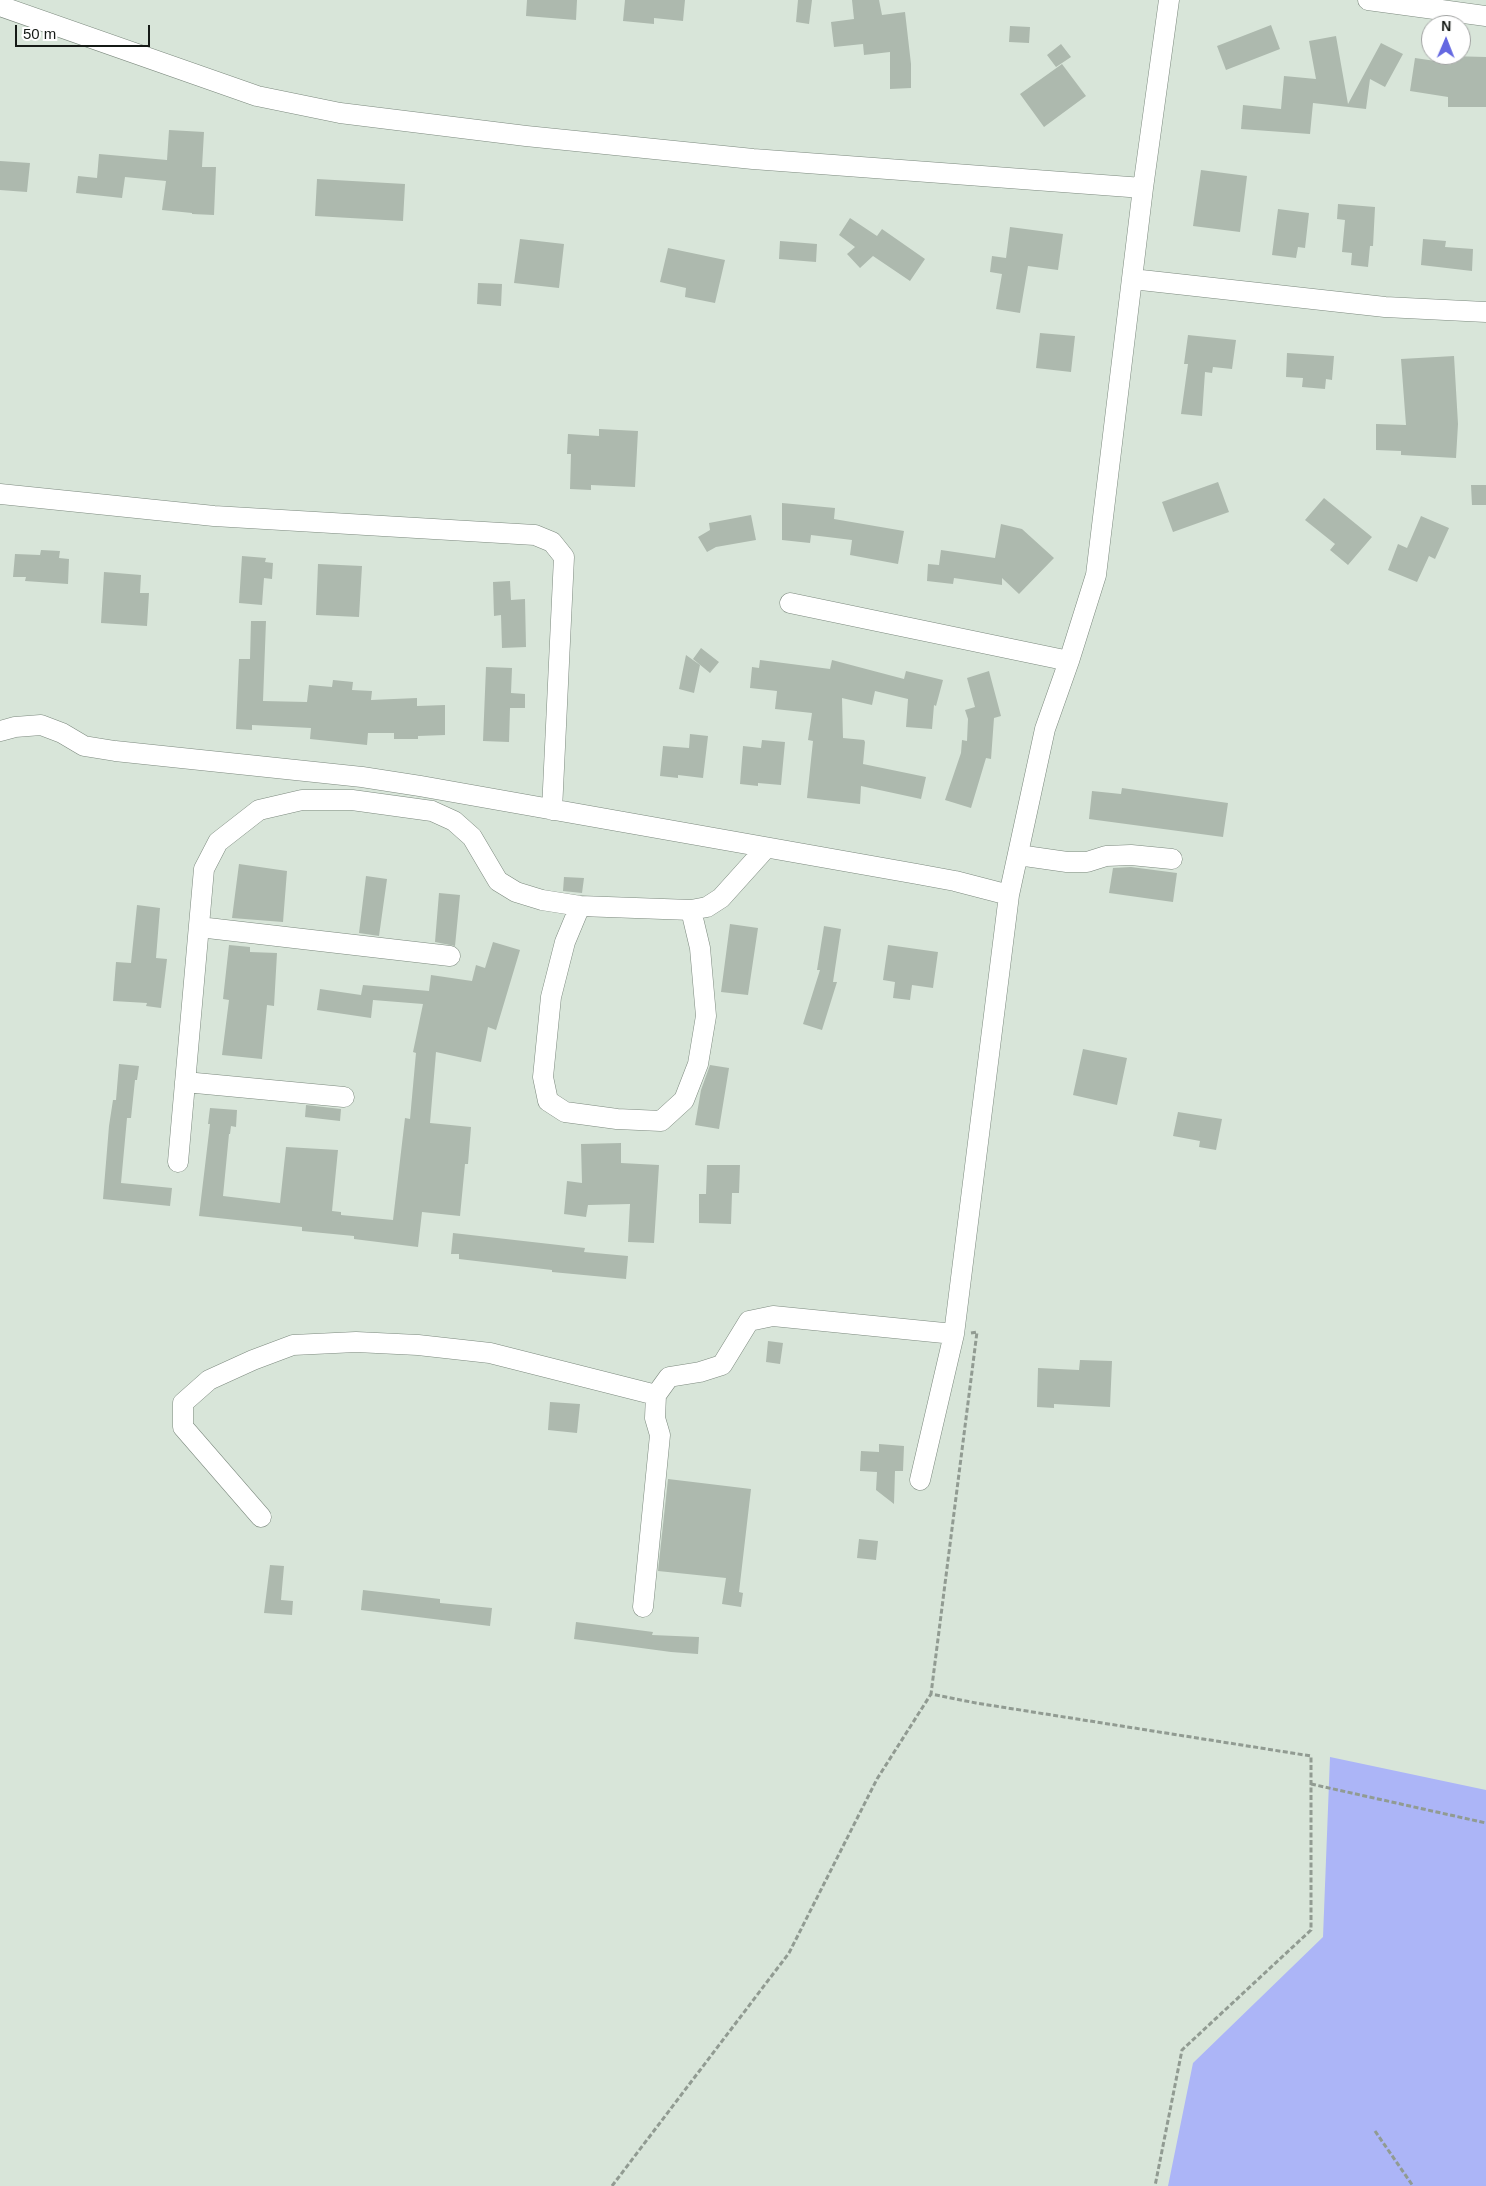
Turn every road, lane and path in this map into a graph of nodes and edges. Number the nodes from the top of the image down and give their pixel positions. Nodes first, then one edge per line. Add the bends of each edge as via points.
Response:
1 (1169, 0) edge
2 (1368, 0) edge
3 (0, 6) edge
4 (1486, 16) edge
5 (1143, 188) junction
6 (1132, 279) junction
7 (1486, 312) edge
8 (0, 494) edge
9 (790, 603) dead end
10 (1070, 661) junction
11 (0, 731) edge
12 (552, 810) junction
13 (766, 848) junction
14 (1018, 855) junction
15 (1172, 860) dead end
16 (1009, 896) junction
17 (580, 906) junction
18 (691, 910) junction
19 (199, 927) junction
20 (450, 956) dead end
21 (185, 1082) junction
22 (344, 1097) dead end
23 (178, 1162) dead end
24 (954, 1334) junction
25 (656, 1395) junction
26 (920, 1480) dead end
27 (261, 1517) dead end
28 (643, 1607) dead end
29 (931, 1694) junction
30 (1311, 1784) junction
31 (1486, 1823) edge
32 (1374, 2131) dead end
33 (612, 2186) edge
34 (1155, 2186) edge
35 (1413, 2186) edge

1 - 5 street
2 - 4 street
3 - 5 street via 257,96 340,113 753,159
5 - 6 street
6 - 7 street via 1385,307
6 - 10 street via 1096,575
8 - 12 street via 214,516 535,535 552,542 564,557
9 - 10 street
10 - 14 street via 1045,728
11 - 12 street via 41,725 84,746 362,777
12 - 13 street
13 - 16 street via 917,874
13 - 18 street via 721,898 707,907
14 - 15 street via 1067,862 1123,855
14 - 16 street
16 - 24 street
17 - 18 street
17 - 18 street via 565,942 551,997 542,1077 548,1101 565,1112 644,1120 661,1120 684,1100 698,1064 706,1016 700,948
17 - 19 street via 516,892 498,881 472,837 454,821 432,811 352,800 302,800 259,810 218,842 204,869
19 - 20 street
19 - 21 street
21 - 22 street
21 - 23 street
24 - 25 street via 773,1316 748,1321 722,1365 669,1377
24 - 26 street
24 - 29 path via 977,1332
25 - 27 street via 490,1353 356,1342 293,1345 209,1380 183,1403 183,1428
25 - 28 street via 655,1418 660,1435
29 - 30 path via 976,1704 1311,1756
29 - 33 path via 877,1779 789,1953
30 - 31 path
30 - 34 path via 1311,1930 1182,2050
32 - 35 path

